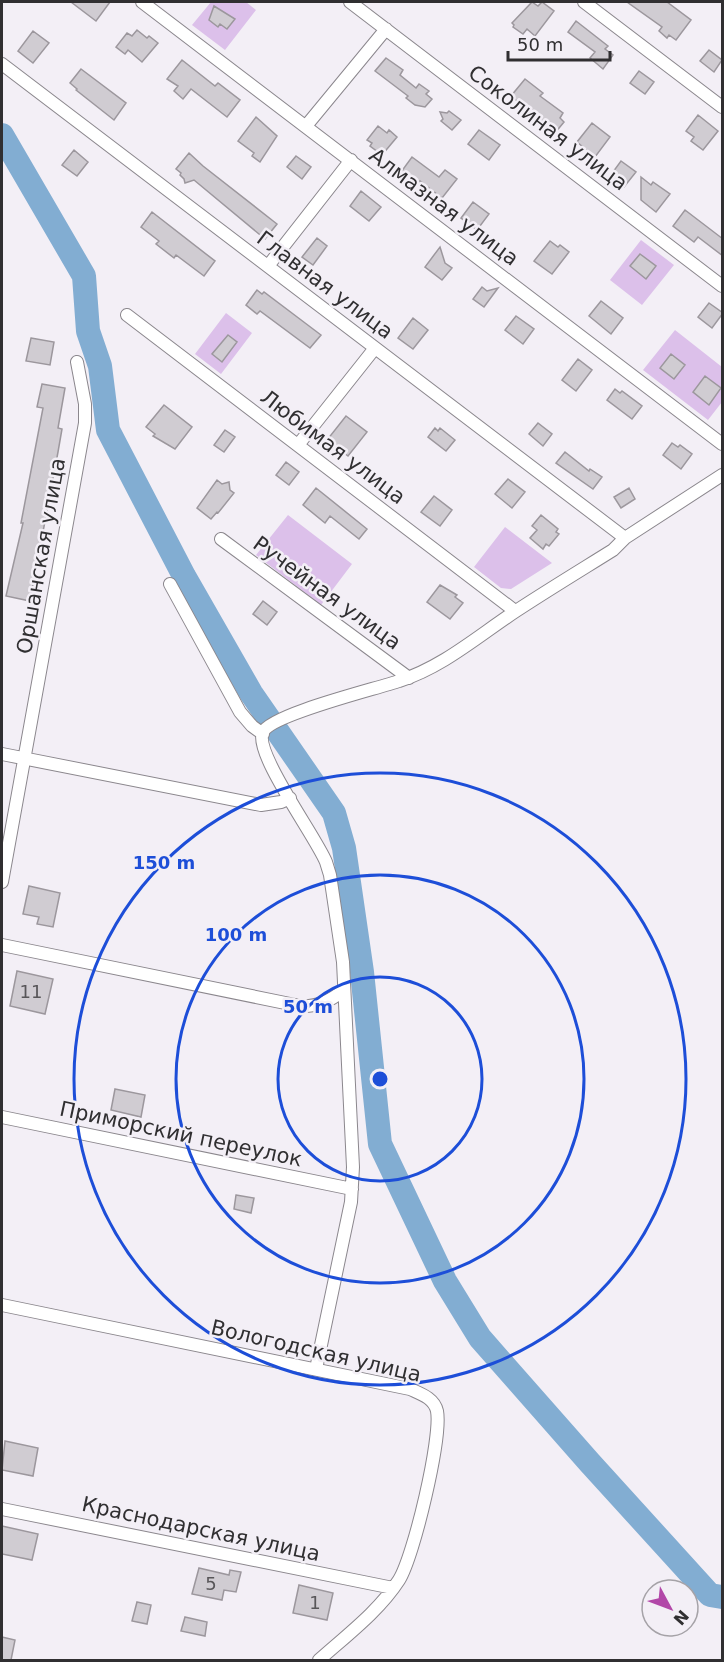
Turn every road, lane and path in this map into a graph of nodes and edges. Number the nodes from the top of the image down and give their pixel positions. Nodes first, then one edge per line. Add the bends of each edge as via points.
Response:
1 (142, 2) edge
2 (350, 2) edge
3 (584, 2) edge
4 (386, 29) junction
5 (2, 64) edge
6 (723, 107) edge
7 (306, 126) junction
8 (351, 160) junction
9 (268, 266) junction
10 (723, 286) edge
11 (127, 315) dead end
12 (375, 348) junction
13 (77, 362) dead end
14 (723, 444) edge
15 (298, 445) junction
16 (723, 474) edge
17 (625, 538) junction
18 (221, 539) dead end
19 (170, 584) dead end
20 (515, 611) junction
21 (409, 678) junction
22 (271, 726) junction
23 (2, 754) edge
24 (23, 758) junction
25 (290, 798) junction
26 (2, 882) edge
27 (2, 945) edge
28 (344, 990) junction
29 (2, 1117) edge
30 (352, 1189) junction
31 (2, 1305) edge
32 (316, 1369) junction
33 (2, 1509) edge
34 (393, 1588) junction
35 (319, 1660) edge

1 - 7 street, Алмазная улица
2 - 4 street, Соколиная улица
3 - 6 street
4 - 7 street
4 - 10 street, Соколиная улица
5 - 9 street, Главная улица
7 - 8 street, Алмазная улица
8 - 9 street
8 - 14 street, Алмазная улица
9 - 12 street, Главная улица
11 - 15 street, Любимая улица
12 - 15 street
12 - 17 street, Главная улица
13 - 24 street, Оршанская улица via 85,423
15 - 20 street, Любимая улица
16 - 17 street
17 - 20 street via 613,550
18 - 21 street, Ручейная улица
19 - 22 street via 240,712 252,726
20 - 21 street via 448,658
21 - 22 street via 292,714
22 - 25 street via 262,741
23 - 24 street
24 - 25 street via 261,805
24 - 26 street, Оршанская улица
25 - 28 street via 323,854 330,875
27 - 28 street via 300,1006 324,1003
28 - 30 street
29 - 30 street, Приморский переулок
30 - 32 street
31 - 32 street, Вологодская улица
32 - 34 street, Вологодская улица via 410,1389 428,1396 437,1409 437,1432 415,1541
33 - 34 street, Краснодарская улица
34 - 35 street, Вологодская улица

